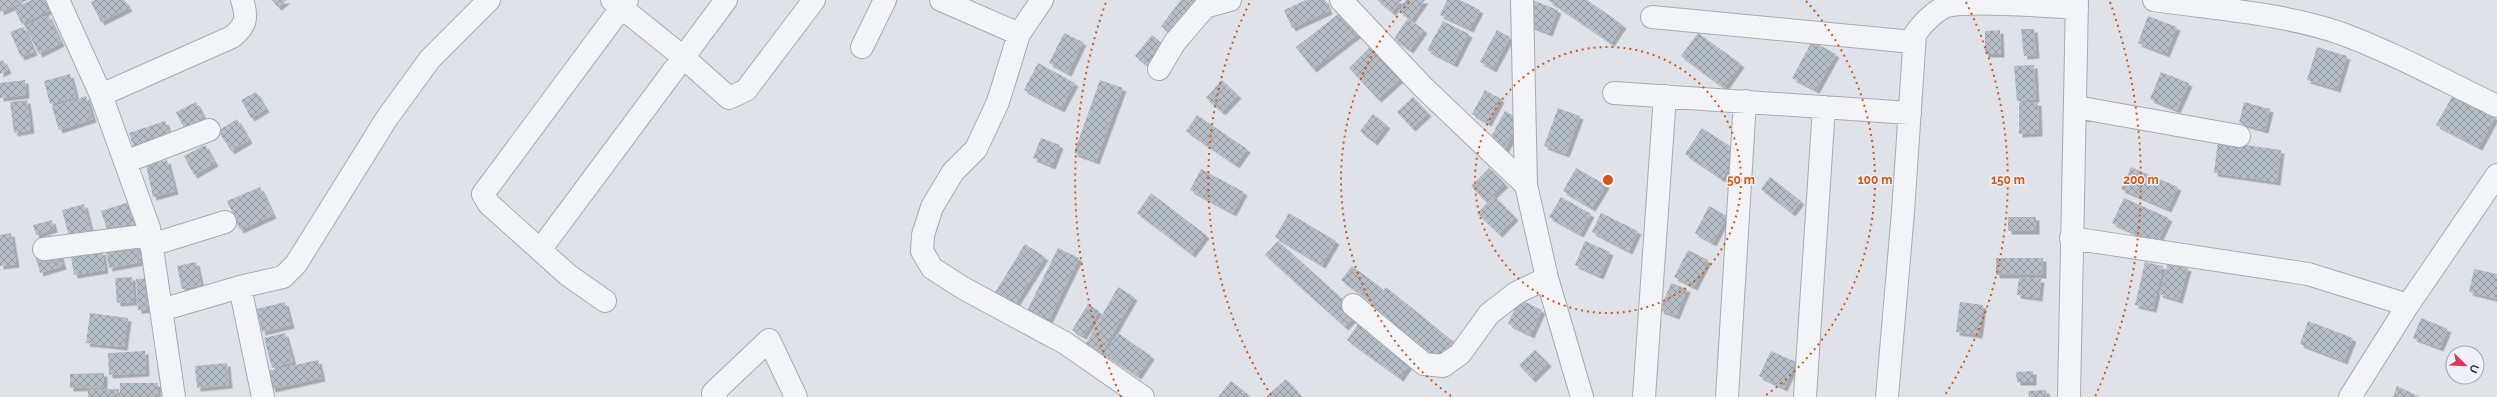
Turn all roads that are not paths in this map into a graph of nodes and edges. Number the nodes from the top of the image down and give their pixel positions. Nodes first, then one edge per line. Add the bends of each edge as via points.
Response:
1 (58, 0) edge
2 (242, 0) edge
3 (488, 0) edge
4 (726, 0) edge
5 (814, 0) edge
6 (885, 0) edge
7 (941, 0) edge
8 (1042, 0) edge
9 (1230, 0) edge
10 (1341, 0) edge
11 (1522, 0) edge
12 (2154, 0) edge
13 (620, 2) edge
14 (2077, 4) edge
15 (1652, 17) dead end
16 (1019, 34) junction
17 (1913, 42) junction
18 (862, 47) dead end
19 (683, 57) junction
20 (1158, 69) dead end
21 (1614, 93) dead end
22 (100, 96) junction
23 (1665, 96) junction
24 (1744, 101) junction
25 (2497, 106) edge
26 (1824, 107) junction
27 (2076, 107) junction
28 (1910, 113) junction
29 (209, 130) dead end
30 (2239, 136) dead end
31 (125, 162) junction
32 (2497, 175) edge
33 (1526, 185) junction
34 (225, 222) dead end
35 (2071, 238) junction
36 (150, 240) junction
37 (44, 249) dead end
38 (540, 250) junction
39 (1547, 278) junction
40 (240, 287) junction
41 (605, 301) dead end
42 (1353, 305) dead end
43 (2408, 305) junction
44 (161, 310) junction
45 (174, 397) edge
46 (263, 397) edge
47 (716, 397) edge
48 (796, 397) edge
49 (1143, 397) edge
50 (1582, 397) edge
51 (1644, 397) edge
52 (1727, 397) edge
53 (1805, 397) edge
54 (1887, 397) edge
55 (2069, 397) edge
56 (2350, 397) edge

1 - 22 street
2 - 22 street via 246,20 243,27 232,37
3 - 40 street via 430,59 387,118 296,264 283,277
4 - 19 street
5 - 19 street via 746,90 729,98
6 - 18 street
7 - 16 street
8 - 16 street
9 - 20 street via 1205,7 1175,42
10 - 33 street via 1424,88
11 - 33 street
12 - 25 street via 2286,20 2339,33
13 - 19 street
13 - 38 street via 483,194 488,204
14 - 17 street via 1958,2 1947,6 1920,26 1914,34
14 - 27 street
15 - 17 street
16 - 49 street via 998,102 976,149 953,172 932,207 922,235 922,251 932,268 963,288 1065,343
17 - 28 street
19 - 38 street
21 - 23 street
22 - 31 street
23 - 24 street
23 - 51 street
24 - 26 street
24 - 52 street
26 - 28 street
26 - 53 street
27 - 30 street
27 - 35 street
28 - 54 street
29 - 31 street
31 - 36 street
32 - 43 street
33 - 39 street
34 - 36 street
35 - 43 street via 2308,274
35 - 55 street
36 - 37 street
36 - 44 street
38 - 41 street via 568,275
39 - 42 street via 1516,293 1488,314 1460,354 1444,366 1424,364
39 - 50 street
40 - 44 street
40 - 46 street
43 - 56 street
44 - 45 street
47 - 48 street via 712,393 769,340

